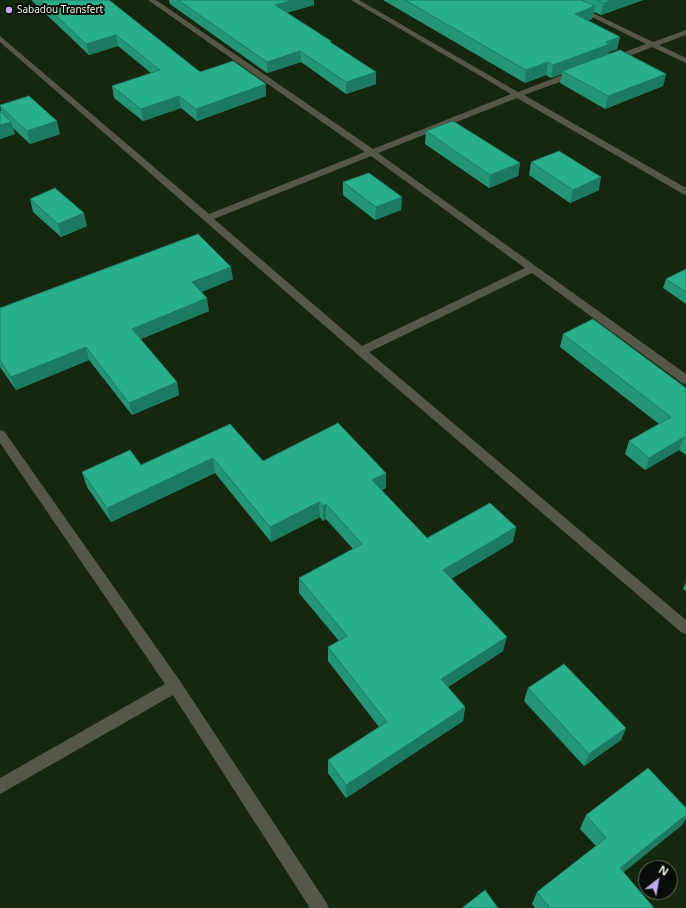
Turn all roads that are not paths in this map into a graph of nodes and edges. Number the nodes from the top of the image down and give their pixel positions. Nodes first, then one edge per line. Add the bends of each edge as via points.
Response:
1 (151, 0) edge
2 (354, 0) edge
3 (561, 0) edge
4 (686, 32) edge
5 (0, 38) edge
6 (653, 45) junction
7 (686, 61) edge
8 (602, 63) edge
9 (581, 71) edge
10 (516, 95) junction
11 (372, 152) junction
12 (686, 192) edge
13 (208, 218) junction
14 (532, 269) junction
15 (361, 351) junction
16 (686, 380) edge
17 (0, 434) edge
18 (686, 628) edge
19 (175, 686) junction
20 (0, 786) edge
21 (320, 908) edge

1 - 11 street
2 - 10 street
3 - 6 street
4 - 6 street
5 - 13 street
6 - 7 street
6 - 8 street
9 - 10 street
10 - 11 street
10 - 12 street
11 - 13 street
11 - 14 street
13 - 15 street
14 - 15 street
14 - 16 street
15 - 18 street
17 - 19 street
19 - 20 street
19 - 21 street

